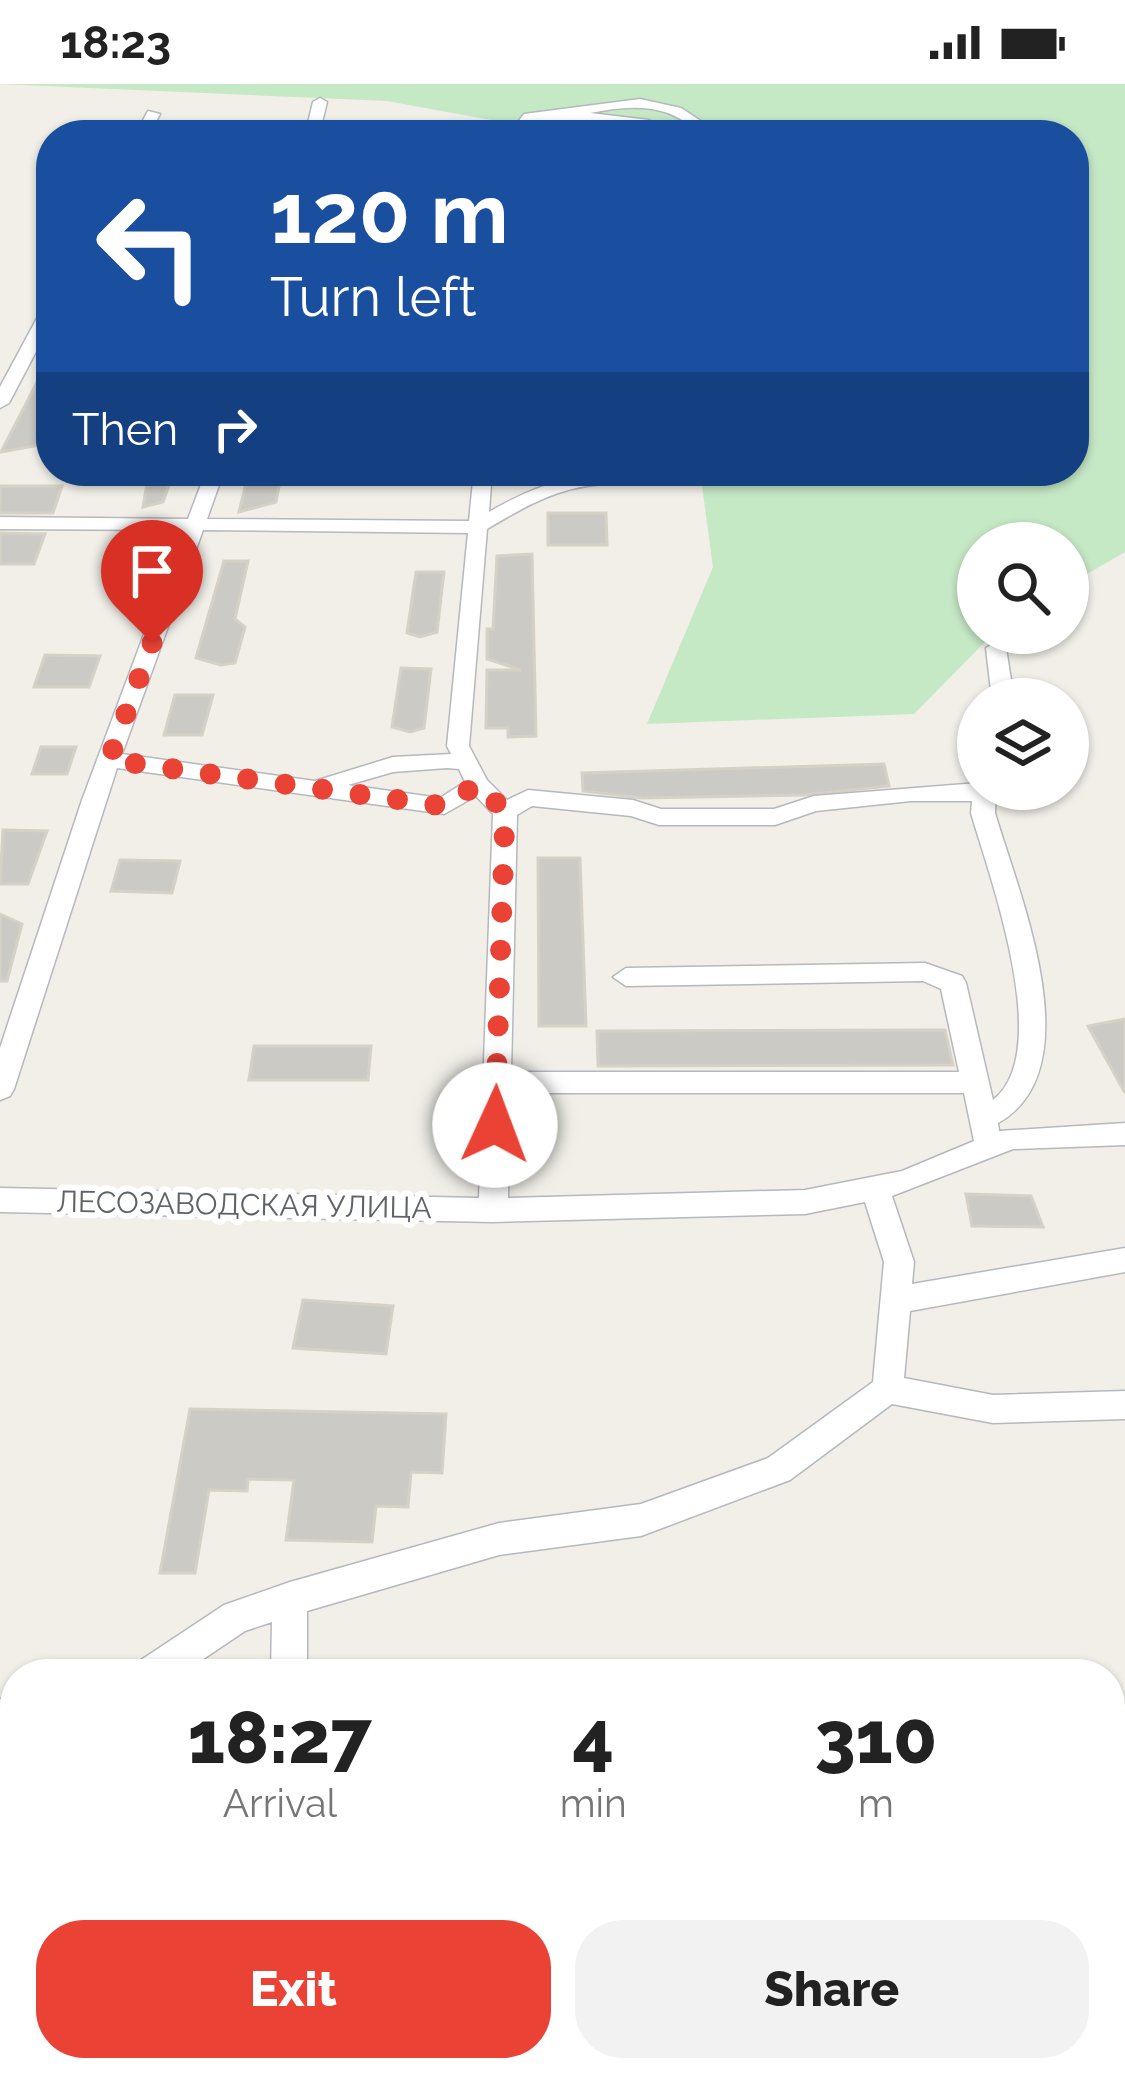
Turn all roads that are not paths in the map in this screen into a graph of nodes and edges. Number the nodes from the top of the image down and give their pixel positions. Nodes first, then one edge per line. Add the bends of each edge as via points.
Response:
1 (320, 102) dead end
2 (153, 114) dead end
3 (558, 117) junction
4 (150, 120) edge
5 (316, 120) edge
6 (527, 120) edge
7 (614, 120) edge
8 (690, 120) edge
9 (36, 335) edge
10 (0, 403) edge
11 (209, 486) edge
12 (481, 486) edge
13 (556, 486) edge
14 (0, 523) edge
15 (196, 526) junction
16 (477, 527) junction
17 (109, 760) junction
18 (472, 773) junction
19 (317, 788) junction
20 (957, 792) edge
21 (983, 810) edge
22 (505, 812) junction
23 (626, 977) dead end
24 (496, 1082) junction
25 (973, 1083) junction
26 (0, 1088) edge
27 (986, 1133) junction
28 (1125, 1134) edge
29 (874, 1188) junction
30 (0, 1200) edge
31 (493, 1210) junction
32 (1125, 1260) edge
33 (896, 1300) junction
34 (888, 1389) junction
35 (1125, 1405) edge
36 (290, 1599) junction
37 (173, 1659) edge
38 (289, 1659) edge

1 - 5 street
2 - 4 street
3 - 6 street
3 - 7 street
3 - 8 street via 608,102 665,105
9 - 10 street
11 - 15 street
12 - 16 street
13 - 16 street
14 - 15 street
15 - 16 street
15 - 17 street
16 - 18 street via 458,746
17 - 19 street
17 - 26 street
18 - 19 street via 442,758
18 - 19 street via 444,806
18 - 22 street
20 - 22 street via 814,804 775,817 659,817 528,798
21 - 27 street via 1031,983 1032,1043 1011,1101
22 - 24 street
23 - 25 street via 925,972 953,983
24 - 25 street
24 - 31 street
25 - 27 street
27 - 28 street, ЛЕСОЗАВОДСКАЯ УЛИЦА
27 - 29 street, ЛЕСОЗАВОДСКАЯ УЛИЦА via 905,1182
29 - 31 street, ЛЕСОЗАВОДСКАЯ УЛИЦА via 740,1206
29 - 33 street via 899,1262
30 - 31 street, ЛЕСОЗАВОДСКАЯ УЛИЦА
32 - 33 street
33 - 34 street
34 - 35 street via 993,1409
34 - 36 street via 778,1469 641,1520 500,1539
36 - 37 street via 236,1617
36 - 38 street

